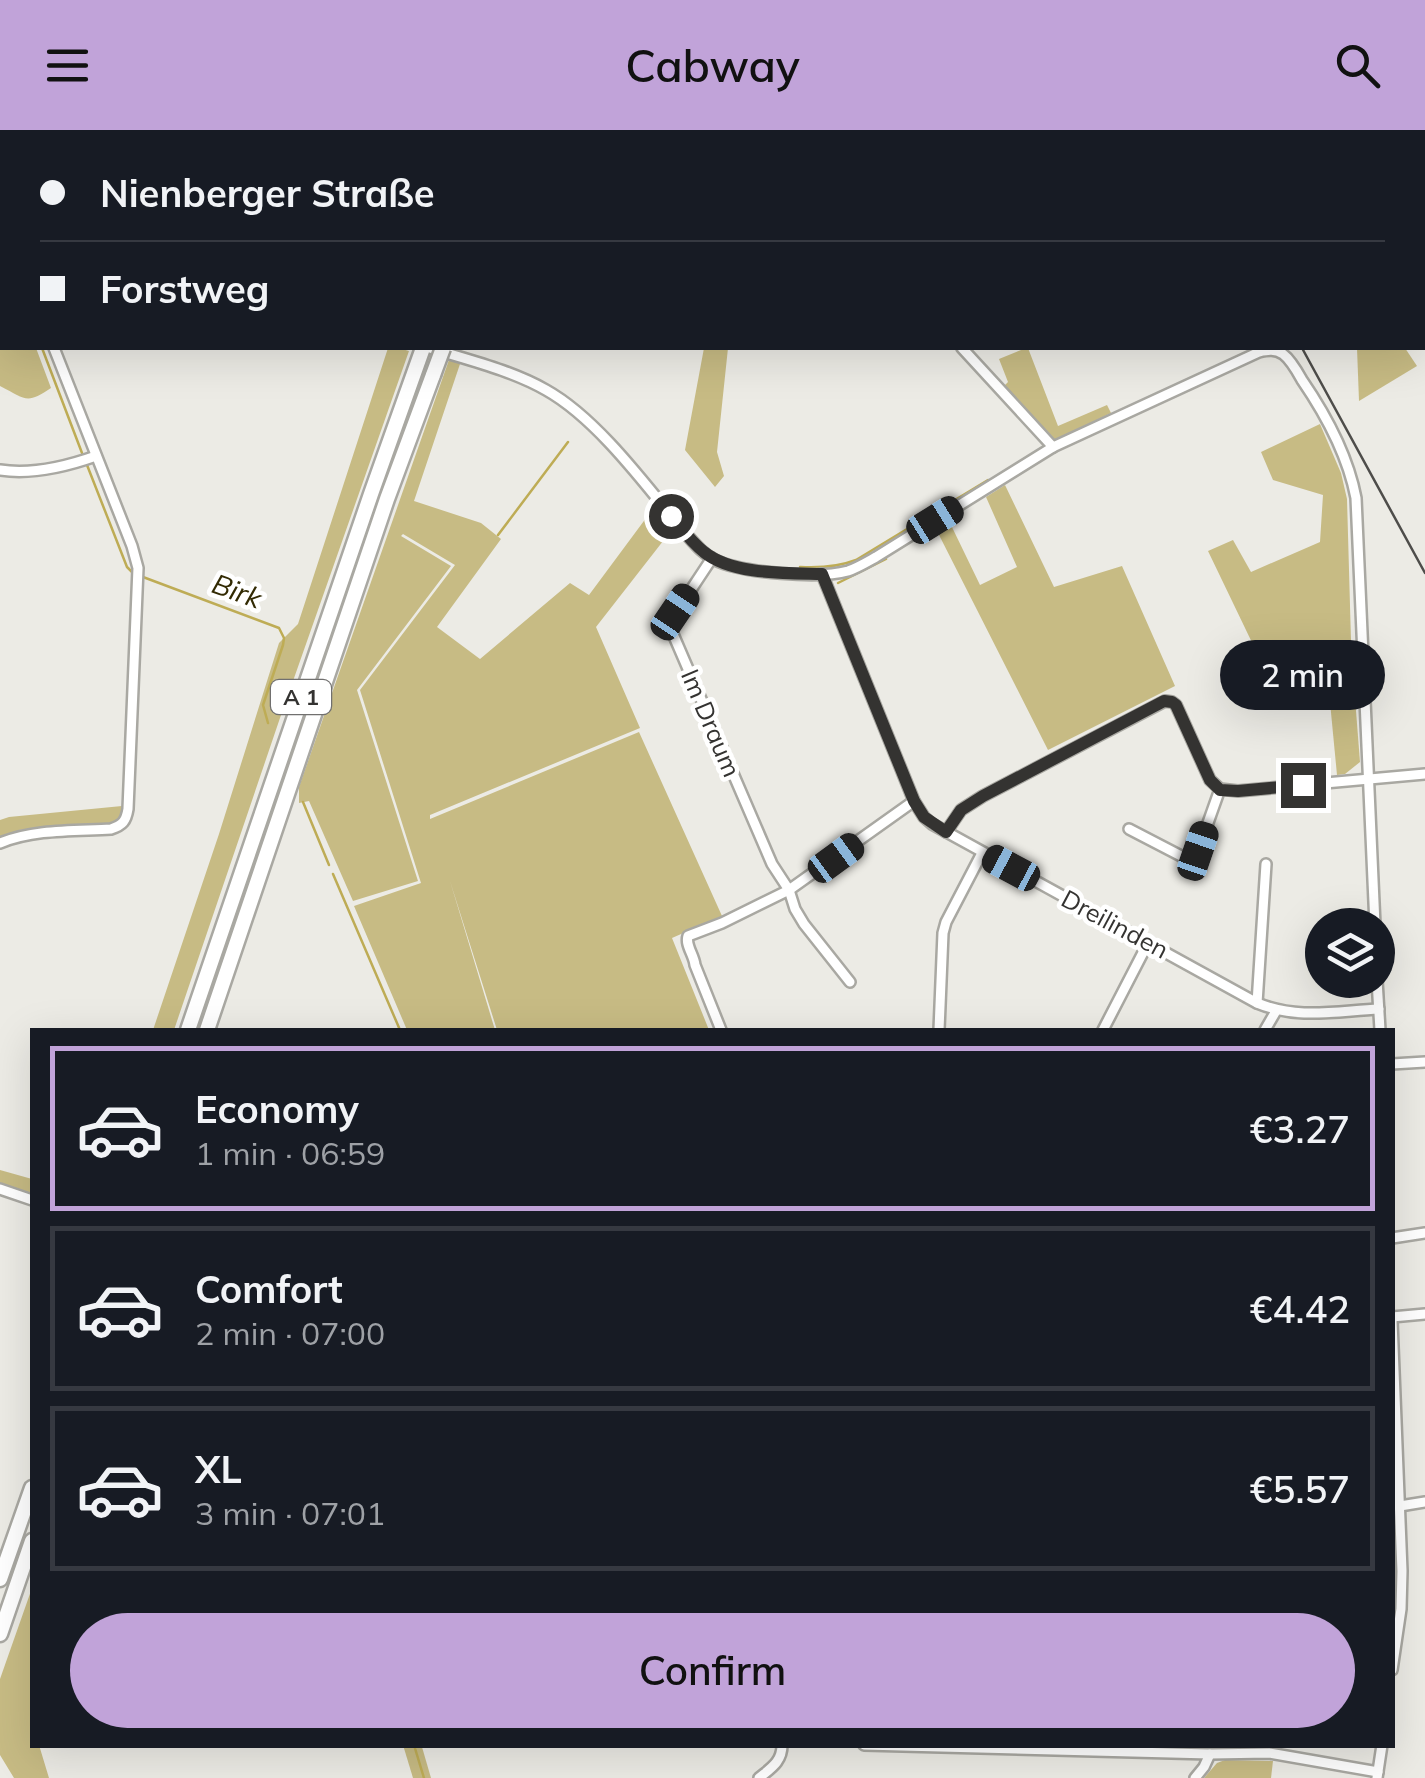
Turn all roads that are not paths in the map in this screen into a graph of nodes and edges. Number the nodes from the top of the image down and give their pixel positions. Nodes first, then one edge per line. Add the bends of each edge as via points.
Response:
1 (55, 350) edge
2 (425, 350) edge
3 (432, 350) edge
4 (442, 350) edge
5 (964, 350) edge
6 (1053, 447) junction
7 (93, 457) junction
8 (0, 470) edge
9 (712, 558) junction
10 (822, 574) junction
11 (1425, 774) edge
12 (1369, 778) junction
13 (1220, 790) junction
14 (914, 801) junction
15 (1129, 829) dead end
16 (946, 832) junction
17 (0, 843) edge
18 (982, 853) junction
19 (1266, 864) dead end
20 (788, 890) junction
21 (1374, 908) edge
22 (1149, 941) junction
23 (850, 982) dead end
24 (1379, 998) edge
25 (1257, 1003) junction
26 (1379, 1009) junction
27 (1276, 1010) junction
28 (189, 1028) edge
29 (209, 1028) edge
30 (721, 1028) edge
31 (939, 1028) edge
32 (1104, 1028) edge
33 (1266, 1028) edge
34 (1380, 1028) edge
35 (1425, 1062) edge
36 (1395, 1064) edge
37 (0, 1189) edge
38 (30, 1199) edge
39 (1425, 1233) edge
40 (1395, 1238) edge
41 (1425, 1314) edge
42 (1395, 1319) edge
43 (1395, 1420) edge
44 (30, 1494) edge
45 (1425, 1502) edge
46 (1400, 1506) junction
47 (30, 1546) edge
48 (1398, 1570) edge
49 (0, 1579) edge
50 (0, 1634) edge
51 (1395, 1650) edge
52 (782, 1748) edge
53 (1040, 1748) edge
54 (1382, 1748) edge
55 (1250, 1749) edge
56 (1210, 1754) junction
57 (1378, 1775) edge
58 (759, 1778) edge
59 (1195, 1778) edge

1 - 7 street
2 - 28 highway, A 1
3 - 9 street via 529,381 567,403
4 - 29 highway, A 1, bridge
5 - 6 street
6 - 10 street via 876,557
6 - 12 street via 1267,350 1285,356 1344,457 1356,498
7 - 8 street via 22,473
7 - 17 street via 138,568 126,820 111,829
9 - 10 street via 741,568
9 - 20 street, Im Draum via 675,612 672,629
10 - 14 street, Dreilinden
11 - 12 street
12 - 13 street
12 - 21 street
13 - 15 street via 1192,857
13 - 16 street via 1176,705 1164,701 983,796 961,810
14 - 16 street, Dreilinden
14 - 20 street
16 - 18 street, Dreilinden
18 - 22 street, Dreilinden
18 - 31 street via 942,933
19 - 25 street
20 - 23 street, Im Draum via 804,924
20 - 30 street via 686,940
22 - 25 street, Dreilinden
22 - 32 street
24 - 26 street
25 - 27 street, Dreilinden
26 - 27 street, Dreilinden
26 - 34 street
27 - 33 street
35 - 36 street
37 - 38 street
39 - 40 street
41 - 42 street
43 - 46 street
44 - 49 highway
45 - 46 street
46 - 48 street
47 - 50 highway
48 - 51 street
52 - 58 street via 778,1762
53 - 56 street
54 - 57 street
55 - 56 street
55 - 57 street
56 - 59 street

